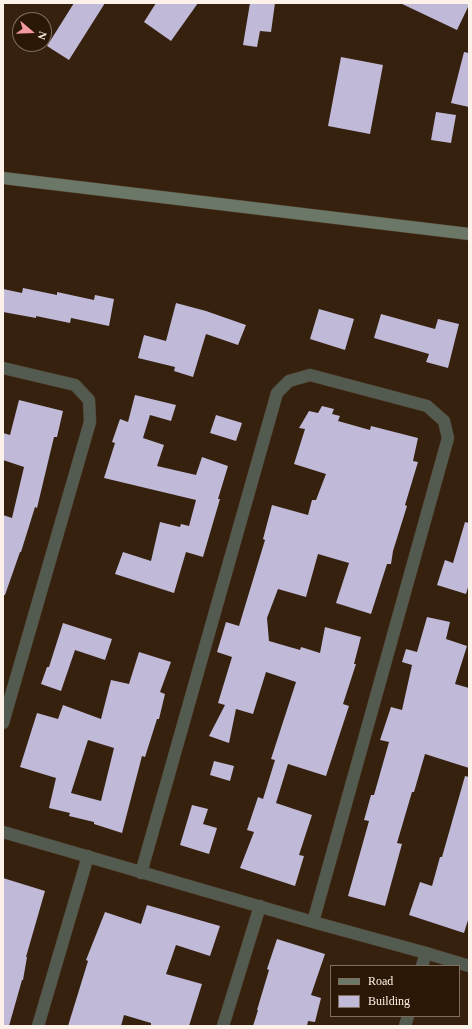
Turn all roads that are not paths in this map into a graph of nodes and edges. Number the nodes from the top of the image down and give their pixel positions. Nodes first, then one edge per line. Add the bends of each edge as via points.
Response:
1 (3, 178) edge
2 (469, 234) edge
3 (3, 368) edge
4 (3, 723) edge
5 (3, 832) edge
6 (88, 856) junction
7 (141, 873) junction
8 (260, 906) junction
9 (313, 922) junction
10 (426, 953) junction
11 (422, 965) edge
12 (469, 966) edge
13 (38, 1026) edge
14 (223, 1026) edge

1 - 2 street
3 - 4 street via 75,385 89,400 90,422
5 - 6 street
6 - 7 street
6 - 13 street
7 - 8 street
7 - 9 street via 277,393 289,381 310,375 427,406 444,421 448,438
8 - 9 street
8 - 14 street
9 - 10 street
10 - 11 street
10 - 12 street

